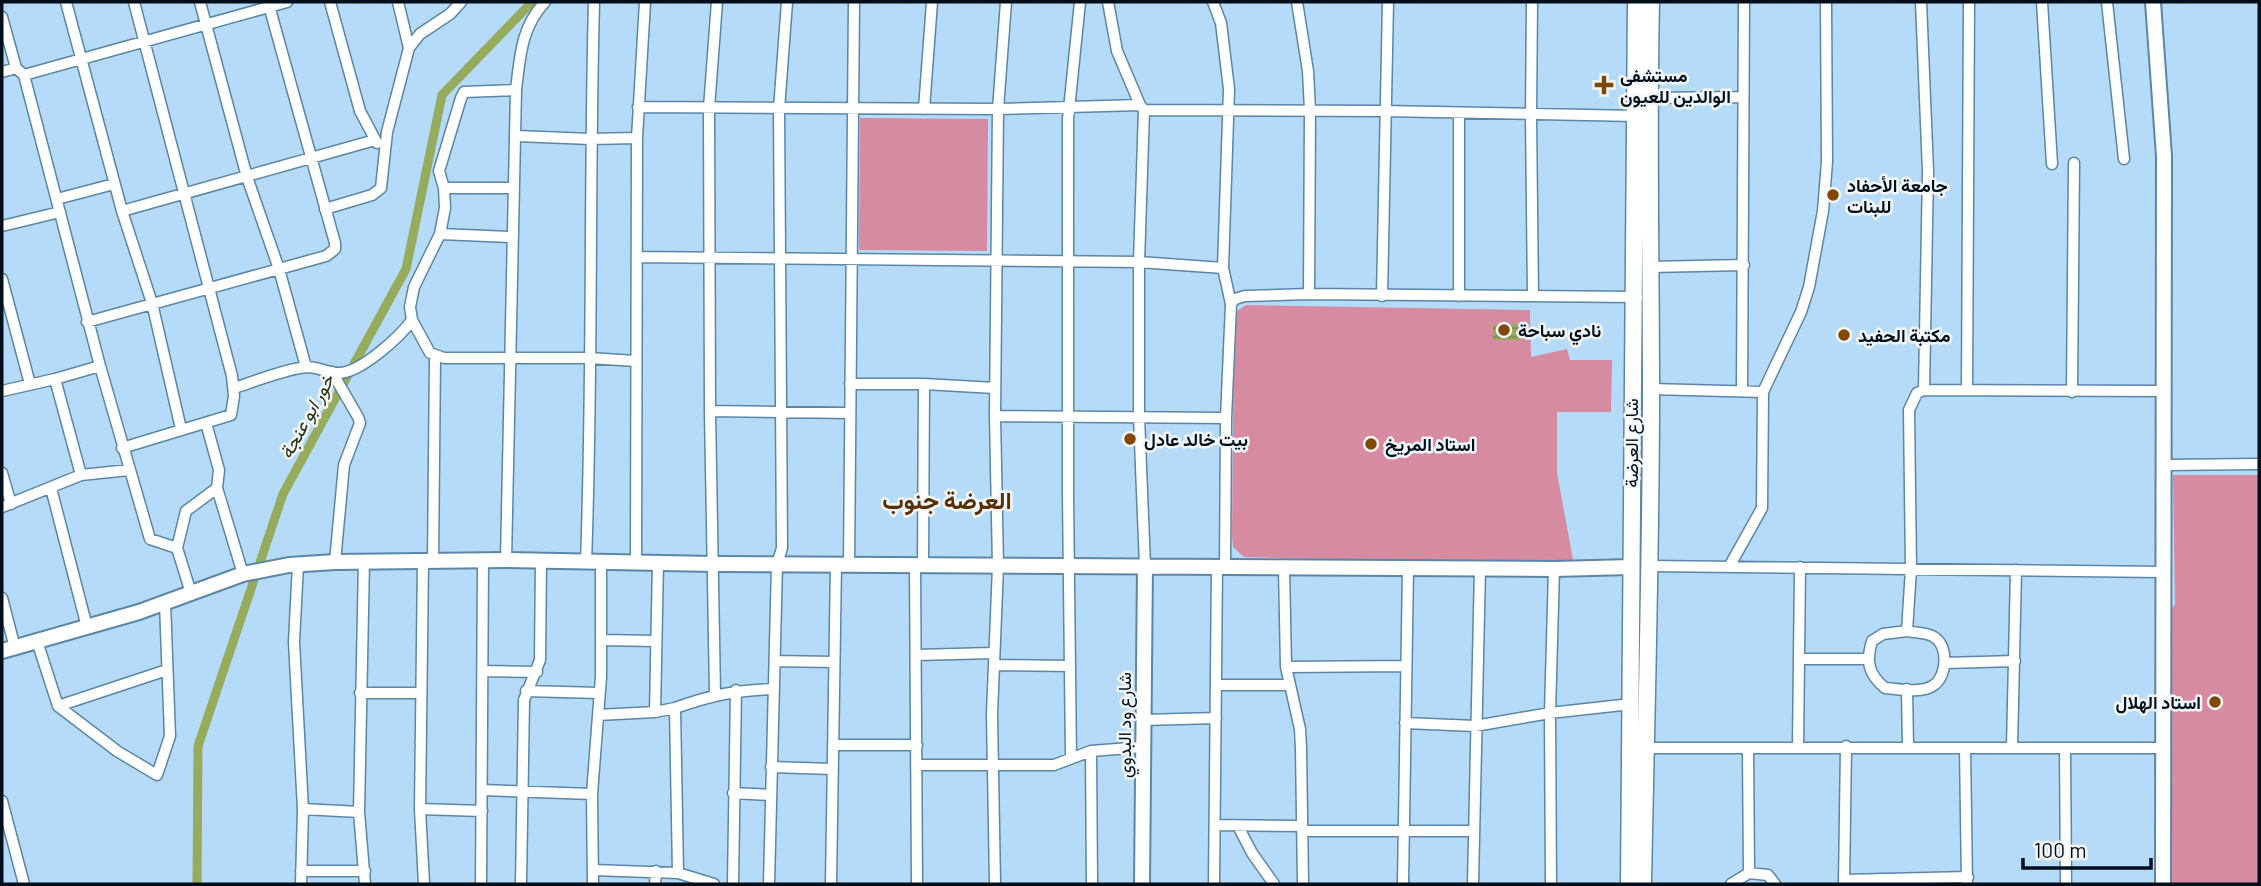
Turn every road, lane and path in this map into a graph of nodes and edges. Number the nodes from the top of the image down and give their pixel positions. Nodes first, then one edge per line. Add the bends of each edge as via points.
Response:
1 (66, 2) edge
2 (134, 2) edge
3 (200, 2) edge
4 (287, 2) edge
5 (330, 2) edge
6 (398, 2) edge
7 (461, 2) edge
8 (545, 2) edge
9 (594, 2) edge
10 (645, 2) edge
11 (717, 2) edge
12 (787, 2) edge
13 (854, 2) edge
14 (932, 2) edge
15 (1006, 2) edge
16 (1080, 2) edge
17 (1108, 2) edge
18 (1213, 2) edge
19 (1297, 2) edge
20 (1388, 2) edge
21 (1532, 2) edge
22 (1636, 2) edge
23 (1651, 2) edge
24 (1744, 2) edge
25 (1826, 2) edge
26 (1921, 2) edge
27 (1969, 2) edge
28 (2042, 2) edge
29 (2107, 2) edge
30 (2153, 2) edge
31 (269, 4) edge
32 (2, 17) edge
33 (206, 24) junction
34 (145, 41) junction
35 (409, 48) junction
36 (83, 58) junction
37 (2, 72) edge
38 (20, 72) junction
39 (516, 90) junction
40 (1648, 97) junction
41 (1742, 97) junction
42 (638, 107) junction
43 (1142, 107) junction
44 (709, 108) junction
45 (853, 109) junction
46 (924, 109) junction
47 (998, 109) junction
48 (1069, 109) junction
49 (779, 110) junction
50 (1229, 110) junction
51 (1310, 110) junction
52 (1384, 111) junction
53 (1459, 114) junction
54 (1531, 115) junction
55 (1636, 116) junction
56 (516, 136) junction
57 (637, 138) junction
58 (590, 139) junction
59 (375, 140) junction
60 (385, 156) junction
61 (312, 159) junction
62 (2124, 159) dead end
63 (2074, 163) dead end
64 (2052, 164) dead end
65 (247, 177) junction
66 (114, 184) junction
67 (444, 188) junction
68 (513, 188) junction
69 (183, 195) junction
70 (57, 199) junction
71 (325, 209) junction
72 (122, 211) junction
73 (60, 212) junction
74 (2, 226) edge
75 (440, 234) junction
76 (512, 237) junction
77 (637, 257) junction
78 (709, 257) junction
79 (779, 258) junction
80 (852, 259) junction
81 (996, 260) junction
82 (1068, 261) junction
83 (1139, 262) junction
84 (1744, 265) junction
85 (1650, 267) junction
86 (279, 268) junction
87 (1223, 268) junction
88 (2, 279) edge
89 (210, 287) junction
90 (1309, 294) junction
91 (1382, 296) junction
92 (1459, 296) junction
93 (1533, 296) junction
94 (1641, 297) junction
95 (152, 303) junction
96 (1231, 304) junction
97 (412, 320) junction
98 (87, 322) junction
99 (436, 356) junction
100 (512, 357) junction
101 (589, 358) junction
102 (636, 361) junction
103 (100, 366) junction
104 (306, 367) junction
105 (332, 372) junction
106 (55, 379) junction
107 (30, 384) junction
108 (850, 384) junction
109 (924, 384) junction
110 (234, 388) junction
111 (995, 388) junction
112 (1651, 389) junction
113 (1967, 389) junction
114 (1742, 390) junction
115 (1924, 390) junction
116 (2, 391) edge
117 (2163, 391) junction
118 (1763, 392) junction
119 (2072, 392) junction
120 (710, 411) junction
121 (780, 411) junction
122 (850, 413) junction
123 (995, 416) junction
124 (1068, 417) junction
125 (1139, 417) junction
126 (1226, 418) junction
127 (206, 423) junction
128 (181, 429) junction
129 (122, 448) junction
130 (2259, 464) edge
131 (2163, 465) junction
132 (130, 470) junction
133 (2, 473) edge
134 (81, 475) junction
135 (51, 488) junction
136 (217, 488) junction
137 (6, 506) edge
138 (177, 548) junction
139 (506, 559) junction
140 (483, 560) junction
141 (541, 560) junction
142 (364, 561) junction
143 (428, 561) junction
144 (335, 562) junction
145 (594, 562) junction
146 (636, 562) junction
147 (658, 562) junction
148 (714, 564) junction
149 (777, 564) junction
150 (843, 564) junction
151 (294, 565) junction
152 (919, 565) junction
153 (998, 566) junction
154 (1145, 566) junction
155 (1650, 566) junction
156 (1070, 567) junction
157 (1221, 567) junction
158 (1631, 567) junction
159 (1800, 567) junction
160 (1284, 568) junction
161 (1408, 568) junction
162 (1480, 568) junction
163 (1729, 568) junction
164 (1553, 569) junction
165 (1911, 569) junction
166 (2016, 570) junction
167 (2163, 572) junction
168 (244, 574) junction
169 (191, 593) junction
170 (2, 598) edge
171 (165, 603) junction
172 (86, 627) junction
173 (1907, 631) junction
174 (602, 640) junction
175 (37, 641) junction
176 (655, 641) junction
177 (8, 649) edge
178 (993, 653) junction
179 (916, 655) junction
180 (1799, 659) junction
181 (1868, 659) junction
182 (2015, 660) junction
183 (775, 661) junction
184 (833, 662) junction
185 (1945, 663) junction
186 (993, 665) junction
187 (1070, 666) junction
188 (1406, 666) junction
189 (1286, 667) junction
190 (167, 670) junction
191 (483, 671) junction
192 (537, 672) junction
193 (1217, 685) junction
194 (1289, 685) junction
195 (774, 689) junction
196 (1907, 689) junction
197 (736, 690) junction
198 (526, 691) junction
199 (360, 693) junction
200 (420, 693) junction
201 (600, 693) junction
202 (715, 694) junction
203 (1631, 704) junction
204 (58, 706) junction
205 (675, 708) junction
206 (655, 712) junction
207 (1550, 713) junction
208 (598, 715) junction
209 (1216, 718) junction
210 (1143, 720) junction
211 (1405, 723) junction
212 (1475, 726) junction
213 (832, 745) junction
214 (917, 745) junction
215 (1846, 746) junction
216 (1143, 747) junction
217 (1908, 747) junction
218 (1638, 748) junction
219 (1748, 748) junction
220 (1797, 748) junction
221 (1965, 748) junction
222 (2012, 748) junction
223 (2162, 748) junction
224 (2064, 749) junction
225 (1091, 751) junction
226 (1071, 758) junction
227 (916, 765) junction
228 (992, 765) junction
229 (771, 767) junction
230 (832, 769) junction
231 (482, 790) junction
232 (522, 792) junction
233 (733, 793) junction
234 (592, 794) junction
235 (771, 795) junction
236 (2, 802) edge
237 (303, 809) junction
238 (420, 809) junction
239 (359, 811) junction
240 (482, 811) junction
241 (1215, 825) junction
242 (1238, 826) junction
243 (1302, 829) junction
244 (1473, 831) junction
245 (1404, 832) junction
246 (593, 870) junction
247 (301, 871) junction
248 (365, 871) junction
249 (656, 871) junction
250 (678, 873) junction
251 (1749, 873) junction
252 (1967, 880) edge
253 (1844, 882) edge
254 (24, 884) edge
255 (301, 884) edge
256 (365, 884) edge
257 (424, 884) edge
258 (481, 884) edge
259 (521, 884) edge
260 (593, 884) edge
261 (655, 884) edge
262 (714, 884) edge
263 (733, 884) edge
264 (769, 884) edge
265 (831, 884) edge
266 (917, 884) edge
267 (995, 884) edge
268 (1092, 884) edge
269 (1142, 884) edge
270 (1214, 884) edge
271 (1274, 884) edge
272 (1303, 884) edge
273 (1403, 884) edge
274 (1473, 884) edge
275 (1552, 884) edge
276 (1629, 884) edge
277 (1643, 884) edge
278 (1731, 884) edge
279 (1775, 884) edge
280 (2066, 884) edge
281 (2163, 884) edge

1 - 36 street
2 - 34 street
3 - 33 street
4 - 31 street
5 - 59 street via 360,111
6 - 35 street
7 - 35 street
8 - 39 street via 527,26
9 - 58 street
10 - 42 street
11 - 44 street
12 - 49 street
13 - 45 street
14 - 46 street
15 - 47 street
16 - 48 street
17 - 43 street via 1117,51
18 - 50 street via 1226,57
19 - 51 street
20 - 52 street
21 - 54 street
22 - 55 main road, شارع العرضة
23 - 40 main road, شارع العرضة
24 - 41 street
25 - 118 street via 1823,211 1801,312
26 - 115 street via 1928,171
27 - 113 street
28 - 64 street
29 - 62 street
30 - 117 street via 2164,156
31 - 33 street
31 - 61 street
32 - 38 street
33 - 34 street
33 - 65 street
34 - 36 street
34 - 69 street
35 - 60 street
36 - 38 street
36 - 66 street
37 - 38 street
38 - 70 street
39 - 56 street
39 - 67 street via 464,92 439,172
40 - 41 street
40 - 85 main road, شارع العرضة
41 - 84 street
42 - 44 street
42 - 57 street
43 - 48 street
43 - 50 street
43 - 83 street
44 - 49 street
44 - 78 street
45 - 46 street
45 - 49 street
45 - 80 street
46 - 47 street
47 - 48 street
47 - 81 street
48 - 82 street
49 - 79 street
50 - 51 street
50 - 87 street
51 - 52 street
51 - 90 street
52 - 53 street
52 - 91 street
53 - 54 street
53 - 92 street
54 - 55 street
54 - 93 street
55 - 94 main road, شارع العرضة
56 - 58 street
56 - 68 street
57 - 58 street
57 - 77 street
58 - 101 street
59 - 60 street
59 - 61 street
60 - 71 street via 381,188
61 - 65 street
61 - 71 street
63 - 119 street
65 - 69 street
65 - 86 street
66 - 70 street
66 - 72 street
67 - 68 street
67 - 75 street
68 - 76 street
69 - 72 street
69 - 89 street
70 - 73 street
71 - 86 street via 335,249 326,256
72 - 95 street
73 - 74 street
73 - 98 street
75 - 76 street
75 - 97 street via 414,287
76 - 100 street
77 - 78 street
77 - 102 street
78 - 79 street
78 - 120 street
79 - 80 street
79 - 121 street
80 - 81 street
80 - 108 street
81 - 82 street
81 - 111 street
82 - 83 street
82 - 124 street
83 - 87 street
83 - 125 street
84 - 85 street
84 - 114 street
85 - 94 main road, شارع العرضة
86 - 89 street
86 - 104 street
87 - 96 street
88 - 107 street
89 - 95 street
89 - 110 street
90 - 91 street
90 - 96 street via 1245,296
91 - 92 street
92 - 93 street
93 - 94 street
94 - 112 main road, شارع العرضة
94 - 158 main road, شارع العرضة
95 - 98 street
95 - 128 street
96 - 126 street
97 - 99 street
97 - 105 street via 397,339 355,369
98 - 103 street
99 - 100 street
99 - 143 street
100 - 101 street
100 - 139 street
101 - 102 street
101 - 145 street
102 - 146 street
103 - 106 street
103 - 129 street
104 - 105 street
104 - 110 street
105 - 144 street via 360,424 344,465
106 - 107 street
106 - 134 street
107 - 116 street
108 - 109 street
108 - 122 street
109 - 111 street
109 - 152 street
110 - 127 street via 231,415
111 - 123 street
112 - 114 street
112 - 155 main road, شارع العرضة
113 - 115 street
113 - 119 street
114 - 118 street
115 - 165 street via 1917,393 1909,410
117 - 119 street
117 - 131 street
118 - 163 street via 1762,508
120 - 121 street
120 - 148 street
121 - 122 street
121 - 149 street via 782,548
122 - 150 street
123 - 124 street
123 - 153 street
124 - 125 street
124 - 156 street
125 - 126 street
125 - 154 street
126 - 157 street
127 - 128 street
127 - 136 street via 219,470
128 - 129 street
129 - 132 street
130 - 131 street
131 - 167 street
132 - 134 street
132 - 138 street via 150,539
133 - 137 street
134 - 135 street
135 - 137 street
135 - 172 street
136 - 138 street via 186,511
136 - 168 street
138 - 169 street
139 - 140 street
139 - 141 street
140 - 143 street
140 - 191 street
141 - 145 street
141 - 192 street
142 - 143 street
142 - 144 street
142 - 199 street
143 - 200 street
144 - 151 street
145 - 146 street
145 - 174 street
146 - 147 street
147 - 148 street
147 - 176 street
148 - 149 street
148 - 202 street
149 - 150 street
149 - 183 street
150 - 152 street
150 - 184 street
151 - 168 street
151 - 237 street
152 - 153 street
152 - 179 street
153 - 156 street
153 - 178 street
154 - 156 street
154 - 157 street
154 - 210 street, شارع ود البدوي
155 - 163 street
155 - 218 main road, شارع العرضة
156 - 187 street
157 - 160 street
157 - 193 street
158 - 164 street
158 - 203 main road, شارع العرضة
159 - 163 street
159 - 165 street
159 - 180 street
160 - 161 street
160 - 189 street
161 - 162 street
161 - 188 street
162 - 164 street
162 - 212 street
164 - 207 street
165 - 166 street
165 - 173 street
166 - 167 street
166 - 182 street
167 - 223 street
168 - 169 street
169 - 171 street
170 - 177 street
171 - 172 street
171 - 190 street
172 - 175 street
173 - 181 street via 1883,634 1872,641
173 - 185 street via 1937,639
174 - 176 street
174 - 201 street
175 - 177 street
175 - 204 street
176 - 206 street
178 - 179 street
178 - 186 street
179 - 214 street
180 - 181 street
180 - 220 street
181 - 196 street via 1870,672 1885,688
182 - 185 street
182 - 222 street
183 - 184 street
183 - 195 street
184 - 213 street
185 - 196 street via 1935,685
186 - 187 street
186 - 228 street
187 - 226 street
188 - 189 street
188 - 211 street
189 - 194 street
190 - 204 street
190 - 204 street via 170,736 157,775
191 - 192 street
191 - 231 street
192 - 198 street
193 - 194 street
193 - 209 street
194 - 243 street via 1300,729
195 - 197 street
195 - 229 street
196 - 217 street
197 - 202 street
197 - 233 street
198 - 201 street
198 - 232 street
199 - 200 street
199 - 239 street
200 - 238 street
201 - 208 street
202 - 205 street
203 - 207 street
203 - 218 main road, شارع العرضة
205 - 206 street
205 - 250 street
206 - 208 street
207 - 212 street
207 - 275 street
208 - 234 street
209 - 210 street
209 - 241 street
210 - 216 street, شارع ود البدوي
211 - 212 street
211 - 245 street
212 - 244 street
213 - 214 street
213 - 230 street
214 - 227 street
215 - 217 street
215 - 220 street
215 - 253 street
216 - 225 street
216 - 269 street, شارع ود البدوي
217 - 221 street
218 - 219 street
218 - 276 main road, شارع العرضة
218 - 277 main road, شارع العرضة
219 - 220 street
219 - 251 street
221 - 222 street
221 - 252 street
222 - 224 street
223 - 224 street
223 - 281 street
224 - 280 street
225 - 226 street
225 - 268 street
226 - 228 street via 1054,765
227 - 228 street
227 - 266 street
228 - 267 street
229 - 230 street
229 - 235 street
230 - 265 street
231 - 232 street
231 - 240 street
232 - 234 street
232 - 259 street
233 - 235 street
233 - 263 street
234 - 246 street
235 - 264 street
236 - 254 street
237 - 239 street
237 - 247 street
238 - 240 street
238 - 257 street
239 - 248 street
240 - 258 street
241 - 242 street
241 - 270 street
242 - 243 street
242 - 271 street
243 - 245 street
243 - 272 street
244 - 245 street
244 - 274 street
245 - 273 street
246 - 249 street
246 - 260 street
247 - 248 street
247 - 255 street
248 - 256 street
249 - 250 street
249 - 261 street
250 - 262 street
251 - 278 street
251 - 279 street via 1769,874
252 - 253 street

